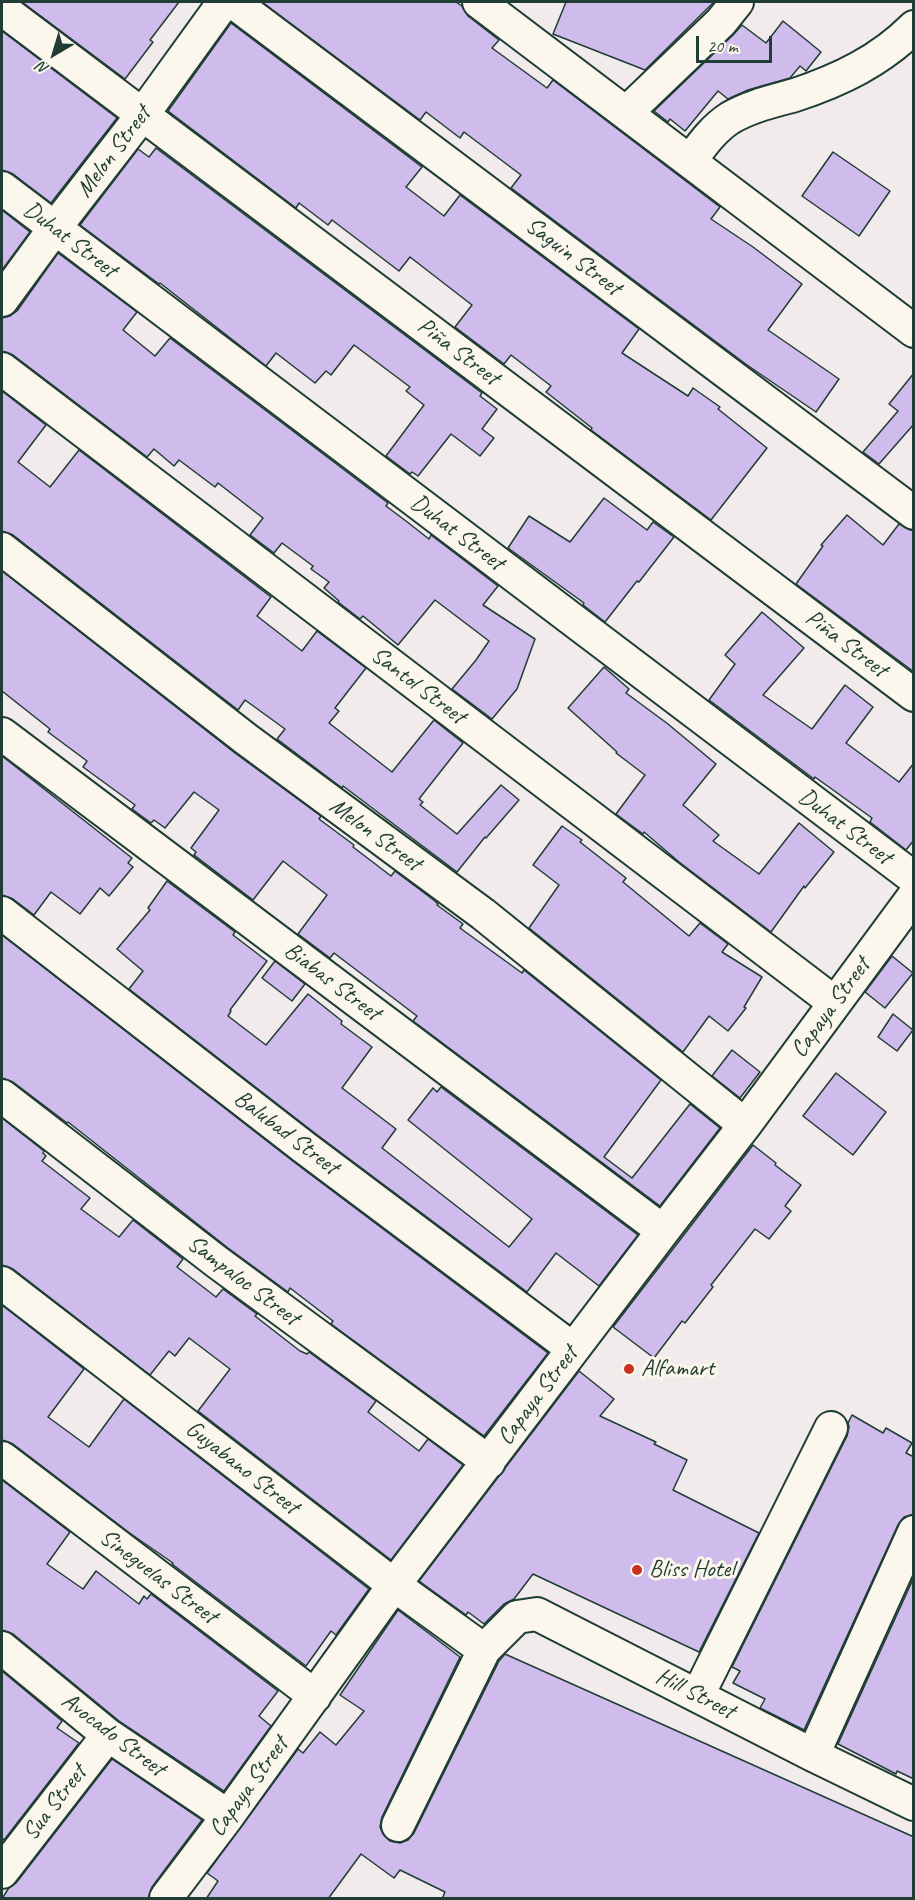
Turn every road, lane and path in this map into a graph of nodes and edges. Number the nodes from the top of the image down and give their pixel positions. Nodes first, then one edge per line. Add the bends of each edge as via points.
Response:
1 (224, 2) edge
2 (233, 2) edge
3 (479, 2) edge
4 (737, 2) edge
5 (2, 9) edge
6 (914, 27) edge
7 (626, 113) junction
8 (143, 114) junction
9 (690, 161) junction
10 (2, 188) edge
11 (54, 229) junction
12 (2, 300) edge
13 (914, 331) edge
14 (2, 369) edge
15 (914, 513) edge
16 (2, 549) edge
17 (914, 695) edge
18 (2, 734) edge
19 (914, 879) edge
20 (914, 896) edge
21 (2, 913) edge
22 (835, 1003) junction
23 (2, 1096) edge
24 (746, 1125) junction
25 (663, 1231) junction
26 (2, 1283) edge
27 (573, 1349) junction
28 (831, 1428) dead end
29 (2, 1458) edge
30 (489, 1462) junction
31 (914, 1532) edge
32 (394, 1585) junction
33 (2, 1648) edge
34 (484, 1650) junction
35 (698, 1695) junction
36 (315, 1696) junction
37 (108, 1735) junction
38 (813, 1755) junction
39 (914, 1804) edge
40 (228, 1816) junction
41 (398, 1826) dead end
42 (2, 1872) edge
43 (166, 1899) edge

1 - 8 street, Melon Street
2 - 15 street, Saguin Street
3 - 7 street
4 - 7 street
5 - 8 street, Piña Street
6 - 9 street via 873,61 848,75 730,118 709,136
7 - 9 street
8 - 11 street, Melon Street
8 - 17 street, Piña Street
9 - 13 street
10 - 11 street, Duhat Street
11 - 12 street, Melon Street
11 - 19 street, Duhat Street
14 - 22 street, Santol Street
16 - 24 street, Melon Street via 246,739 483,914
18 - 25 street, Biabas Street
20 - 22 street, Capaya Street
21 - 27 street, Balubad Street
22 - 24 street, Capaya Street
23 - 30 street, Sampaloc Street via 217,1262
24 - 25 street, Capaya Street
25 - 27 street, Capaya Street
26 - 32 street, Guyabano Street
27 - 30 street, Capaya Street
28 - 35 street
29 - 36 street, Sineguelas Street
30 - 32 street, Capaya Street
31 - 38 street
32 - 34 street, Guyabano Street
32 - 36 street, Capaya Street
33 - 37 street, Avocado Street
34 - 35 street, Hill Street via 517,1617 537,1614
34 - 41 street, Hill Street
35 - 38 street, Hill Street
36 - 40 street, Capaya Street
37 - 40 street, Avocado Street
37 - 42 street, Sua Street
38 - 39 street, Hill Street
40 - 43 street, Capaya Street

